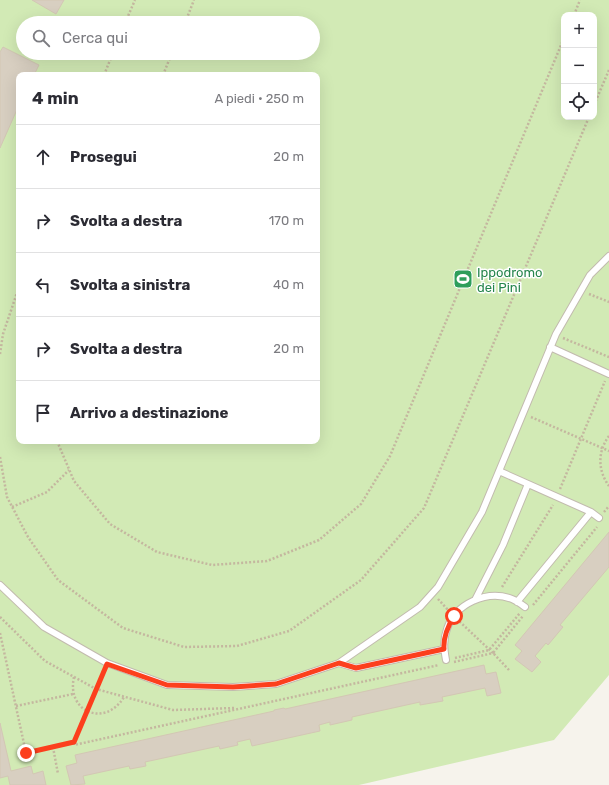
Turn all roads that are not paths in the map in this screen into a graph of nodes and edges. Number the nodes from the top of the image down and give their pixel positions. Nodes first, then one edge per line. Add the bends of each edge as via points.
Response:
1 (609, 256) edge
2 (550, 347) junction
3 (609, 374) edge
4 (499, 471) junction
5 (528, 484) junction
6 (591, 512) junction
7 (599, 522) road end
8 (0, 585) edge
9 (475, 600) junction
10 (517, 602) junction
11 (526, 607) road end
12 (444, 649) junction
13 (446, 662) road end
14 (339, 663) junction

1 - 2 lane via 590,275
2 - 3 lane
2 - 4 lane
4 - 5 lane
4 - 14 lane via 482,512 438,587 420,607
5 - 6 lane
5 - 9 lane via 503,545
6 - 7 lane
6 - 10 lane
8 - 14 lane via 44,627 107,664 167,685 233,687 276,684
9 - 10 lane via 496,596
9 - 12 lane via 466,604 454,616 447,629
10 - 11 lane
12 - 13 lane
12 - 14 lane via 356,668

